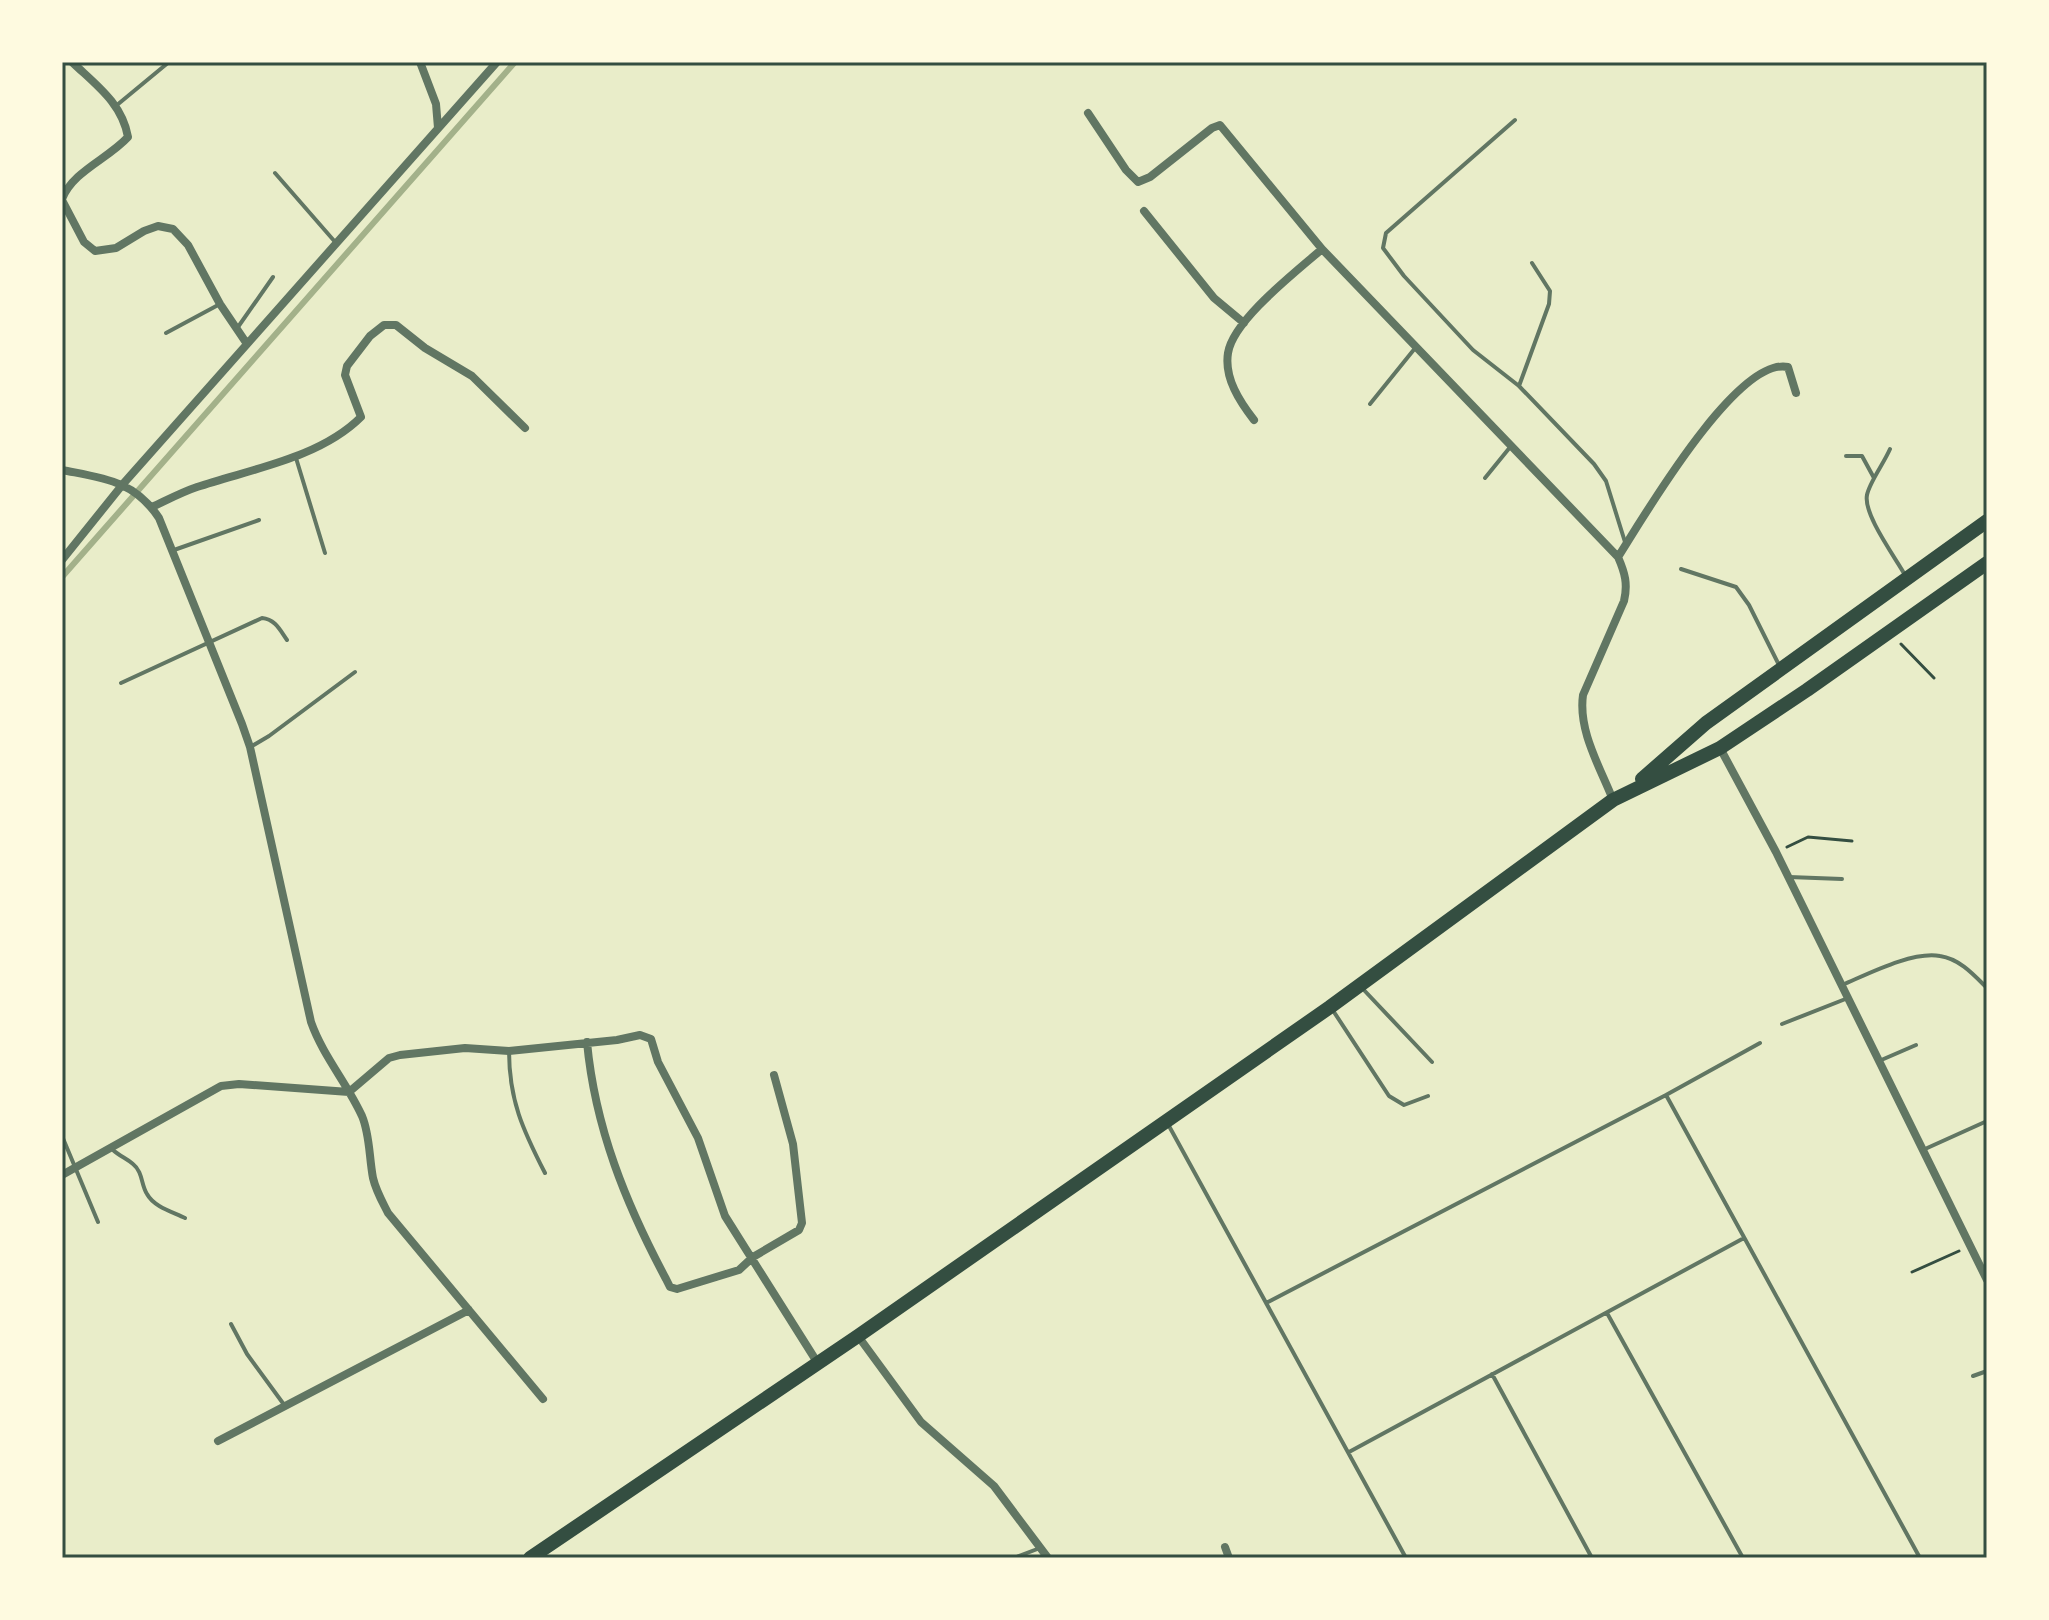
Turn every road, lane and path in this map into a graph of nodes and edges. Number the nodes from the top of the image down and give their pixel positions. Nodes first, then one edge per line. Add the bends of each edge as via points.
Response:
1 (72, 62) edge
2 (169, 62) edge
3 (420, 62) edge
4 (497, 62) edge
5 (117, 105) junction
6 (1088, 113) dead end
7 (1515, 120) dead end
8 (438, 128) junction
9 (275, 173) dead end
10 (62, 199) edge
11 (1144, 211) dead end
12 (336, 243) junction
13 (1322, 249) junction
14 (1532, 263) dead end
15 (273, 277) dead end
16 (220, 304) junction
17 (1244, 323) junction
18 (237, 329) junction
19 (166, 333) dead end
20 (247, 344) junction
21 (1416, 347) junction
22 (1519, 386) junction
23 (1796, 393) dead end
24 (1370, 404) dead end
25 (1254, 420) dead end
26 (525, 428) dead end
27 (1511, 446) junction
28 (1890, 449) dead end
29 (296, 456) junction
30 (1846, 456) dead end
31 (62, 470) edge
32 (1485, 478) dead end
33 (1875, 478) junction
34 (126, 486) junction
35 (148, 504) junction
36 (259, 520) dead end
37 (1987, 521) edge
38 (1626, 545) junction
39 (172, 550) junction
40 (325, 553) dead end
41 (1618, 557) junction
42 (62, 560) edge
43 (1986, 566) edge
44 (1681, 569) dead end
45 (1907, 579) junction
46 (1890, 632) junction
47 (287, 640) dead end
48 (209, 642) junction
49 (1781, 668) junction
50 (355, 672) dead end
51 (1934, 678) dead end
52 (121, 683) dead end
53 (250, 747) junction
54 (1720, 748) junction
55 (1629, 790) junction
56 (1613, 800) junction
57 (1852, 841) dead end
58 (1776, 852) junction
59 (1788, 877) junction
60 (1842, 879) dead end
61 (1841, 985) junction
62 (1360, 986) junction
63 (1986, 986) edge
64 (1848, 998) junction
65 (1330, 1007) junction
66 (1782, 1024) dead end
67 (587, 1042) junction
68 (1760, 1043) dead end
69 (1916, 1045) dead end
70 (509, 1051) junction
71 (1879, 1061) junction
72 (1432, 1062) dead end
73 (774, 1075) dead end
74 (349, 1092) junction
75 (1666, 1095) junction
76 (1428, 1096) dead end
77 (1166, 1120) junction
78 (1987, 1121) edge
79 (62, 1136) edge
80 (112, 1149) junction
81 (1923, 1150) junction
82 (76, 1167) junction
83 (545, 1173) dead end
84 (62, 1175) edge
85 (185, 1218) dead end
86 (98, 1222) dead end
87 (1744, 1238) junction
88 (1970, 1246) junction
89 (753, 1257) junction
90 (1912, 1272) dead end
91 (1987, 1280) edge
92 (1266, 1303) junction
93 (469, 1310) junction
94 (1607, 1313) junction
95 (231, 1324) dead end
96 (858, 1336) junction
97 (817, 1362) junction
98 (1987, 1371) edge
99 (1492, 1374) junction
100 (1973, 1376) dead end
101 (543, 1399) dead end
102 (285, 1406) junction
103 (218, 1441) dead end
104 (1348, 1452) junction
105 (1225, 1547) dead end
106 (1040, 1548) junction
107 (530, 1558) edge
108 (1014, 1558) edge
109 (1048, 1558) edge
110 (1229, 1558) edge
111 (1406, 1558) edge
112 (1592, 1558) edge
113 (1743, 1558) edge
114 (1920, 1558) edge

1 - 5 street
2 - 5 lane
3 - 8 street via 436,104
4 - 8 street
5 - 10 street via 128,137 67,188
6 - 13 street via 1138,182 1220,125
7 - 22 lane via 1386,233 1383,242 1404,276 1473,350
8 - 12 street
9 - 12 lane
10 - 16 street via 84,242 95,251 116,248 158,226 173,229 188,245
11 - 17 street via 1207,289
12 - 20 street
13 - 17 street
13 - 21 street
14 - 22 lane via 1550,291 1549,304
15 - 18 lane
16 - 18 street
16 - 19 lane
17 - 25 street via 1228,349 1228,367 1240,401
18 - 20 street
20 - 34 street
21 - 24 lane
21 - 27 street
22 - 38 lane via 1606,481
23 - 38 street via 1788,367 1779,366 1726,403 1674,468
26 - 29 street via 472,376 396,325 384,325 347,366 345,375 361,417
27 - 32 lane
27 - 41 street
28 - 33 lane
29 - 35 street
29 - 40 lane
30 - 33 lane via 1862,456
31 - 34 street
33 - 45 lane via 1867,493 1870,514
34 - 35 street
34 - 42 street
35 - 39 street
36 - 39 lane
37 - 45 highway
38 - 41 street
39 - 48 street
41 - 56 street via 1625,571 1624,601 1581,710
43 - 46 highway
44 - 49 lane via 1736,587
45 - 49 highway
46 - 51 path
46 - 54 highway
47 - 48 lane via 275,623 262,618
48 - 52 lane
48 - 53 street
49 - 55 highway via 1689,736
50 - 53 lane
53 - 74 street via 311,1022
54 - 55 highway
54 - 58 street
55 - 56 highway
56 - 62 highway
57 - 58 path via 1808,837
58 - 59 street
59 - 60 lane
59 - 61 street
61 - 63 lane via 1901,962 1941,956
61 - 64 street
62 - 65 highway
62 - 72 lane
64 - 66 lane
64 - 71 street
65 - 76 lane via 1389,1096 1404,1105
65 - 77 highway
67 - 70 street
67 - 89 street via 640,1035 651,1039 698,1138 725,1216
67 - 89 street via 601,1126 629,1207 670,1287 739,1270
68 - 75 lane
69 - 71 lane
70 - 74 street via 465,1048 400,1055 389,1058
70 - 83 lane via 509,1082 523,1130
71 - 81 street
73 - 89 street via 793,1144 802,1223 799,1230
74 - 80 street via 221,1086
74 - 93 street via 366,1127 379,1197
75 - 87 lane
75 - 92 lane
77 - 92 lane
77 - 96 highway
78 - 81 lane
79 - 82 lane
80 - 82 street
80 - 85 lane via 134,1164 155,1203
81 - 88 street
82 - 84 street
82 - 86 lane
87 - 94 lane
87 - 114 lane
88 - 90 path
88 - 91 street
89 - 97 street
92 - 104 lane
93 - 101 street
93 - 102 street
94 - 99 lane
94 - 113 lane
95 - 102 lane
96 - 97 highway
96 - 106 street via 921,1422 994,1486
97 - 107 highway
98 - 100 lane
99 - 104 lane
99 - 112 lane
102 - 103 street
104 - 111 lane
105 - 110 street
106 - 108 lane
106 - 109 street

